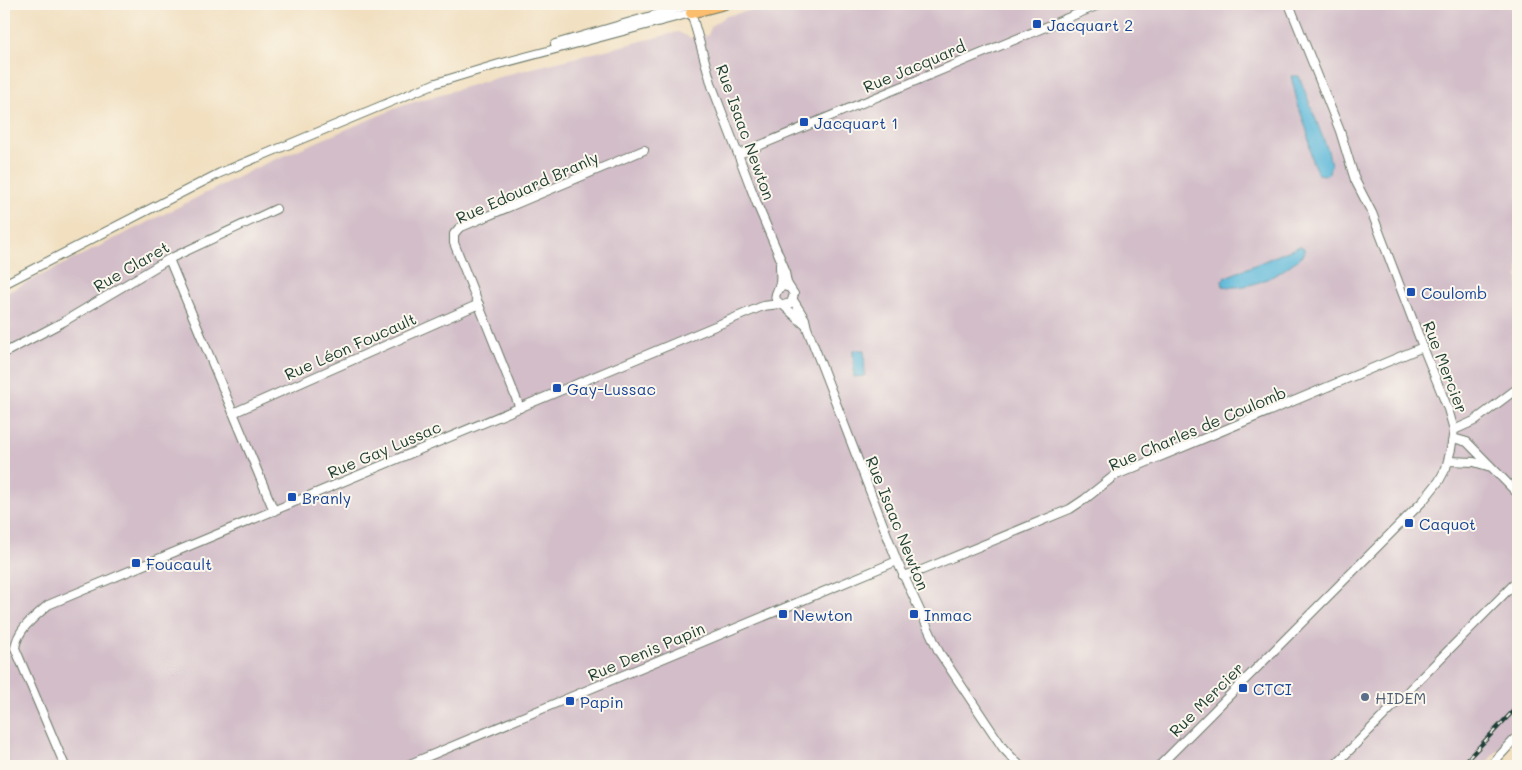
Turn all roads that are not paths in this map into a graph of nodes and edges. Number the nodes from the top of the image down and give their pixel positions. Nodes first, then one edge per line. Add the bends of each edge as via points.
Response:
1 (725, 4) edge
2 (1100, 4) edge
3 (1289, 4) edge
4 (691, 7) edge
5 (644, 150) dead end
6 (739, 154) junction
7 (276, 209) dead end
8 (780, 258) junction
9 (169, 259) junction
10 (4, 284) edge
11 (790, 288) junction
12 (777, 292) junction
13 (794, 300) junction
14 (479, 304) junction
15 (782, 305) junction
16 (763, 306) junction
17 (807, 328) junction
18 (1422, 347) junction
19 (4, 353) edge
20 (1518, 388) edge
21 (520, 408) junction
22 (233, 413) junction
23 (1454, 434) junction
24 (1449, 461) junction
25 (1493, 468) junction
26 (1518, 494) edge
27 (274, 511) junction
28 (897, 561) junction
29 (903, 576) junction
30 (1518, 580) edge
31 (1518, 736) edge
32 (65, 766) edge
33 (405, 766) edge
34 (1020, 766) edge
35 (1159, 766) edge
36 (1334, 766) edge
37 (1490, 766) edge

1 - 4 main road
2 - 6 street, Rue Jacquard
3 - 18 street, Rue Mercier
4 - 6 street, Rue Isaac Newton via 712,86
4 - 10 street via 436,83 220,173
5 - 14 street, Rue Edouard Branly via 459,228 454,234 454,243
6 - 8 street, Rue Isaac Newton
7 - 9 street, Rue Claret
8 - 11 street, Rue Isaac Newton
8 - 12 street, Rue Isaac Newton
9 - 19 street, Rue Claret
9 - 22 street
11 - 12 street via 784,286
11 - 13 street
12 - 15 street via 777,301
12 - 16 street, Rue Gay Lussac
13 - 15 street
13 - 17 street, Rue Isaac Newton
14 - 21 street, Rue Edouard Branly
14 - 22 street, Rue Léon Foucault
15 - 16 street, Rue Gay Lussac
15 - 17 street, Rue Isaac Newton
16 - 21 street, Rue Gay Lussac
17 - 28 street, Rue Isaac Newton
18 - 23 street, Rue Mercier via 1448,409
18 - 29 street, Rue Charles de Coulomb via 1114,476 1070,508
20 - 23 street
21 - 27 street, Rue Gay Lussac
22 - 27 street
23 - 24 street, Rue Mercier
23 - 25 street
24 - 25 street via 1474,462
24 - 35 street, Rue Mercier via 1439,481 1423,501
25 - 26 street
27 - 32 street, Rue Gay Lussac via 64,598 48,606 22,629 16,648
28 - 29 street, Rue Isaac Newton
28 - 33 street, Rue Denis Papin
29 - 34 street, Rue Isaac Newton via 939,652 1003,748
30 - 36 street
31 - 37 street

